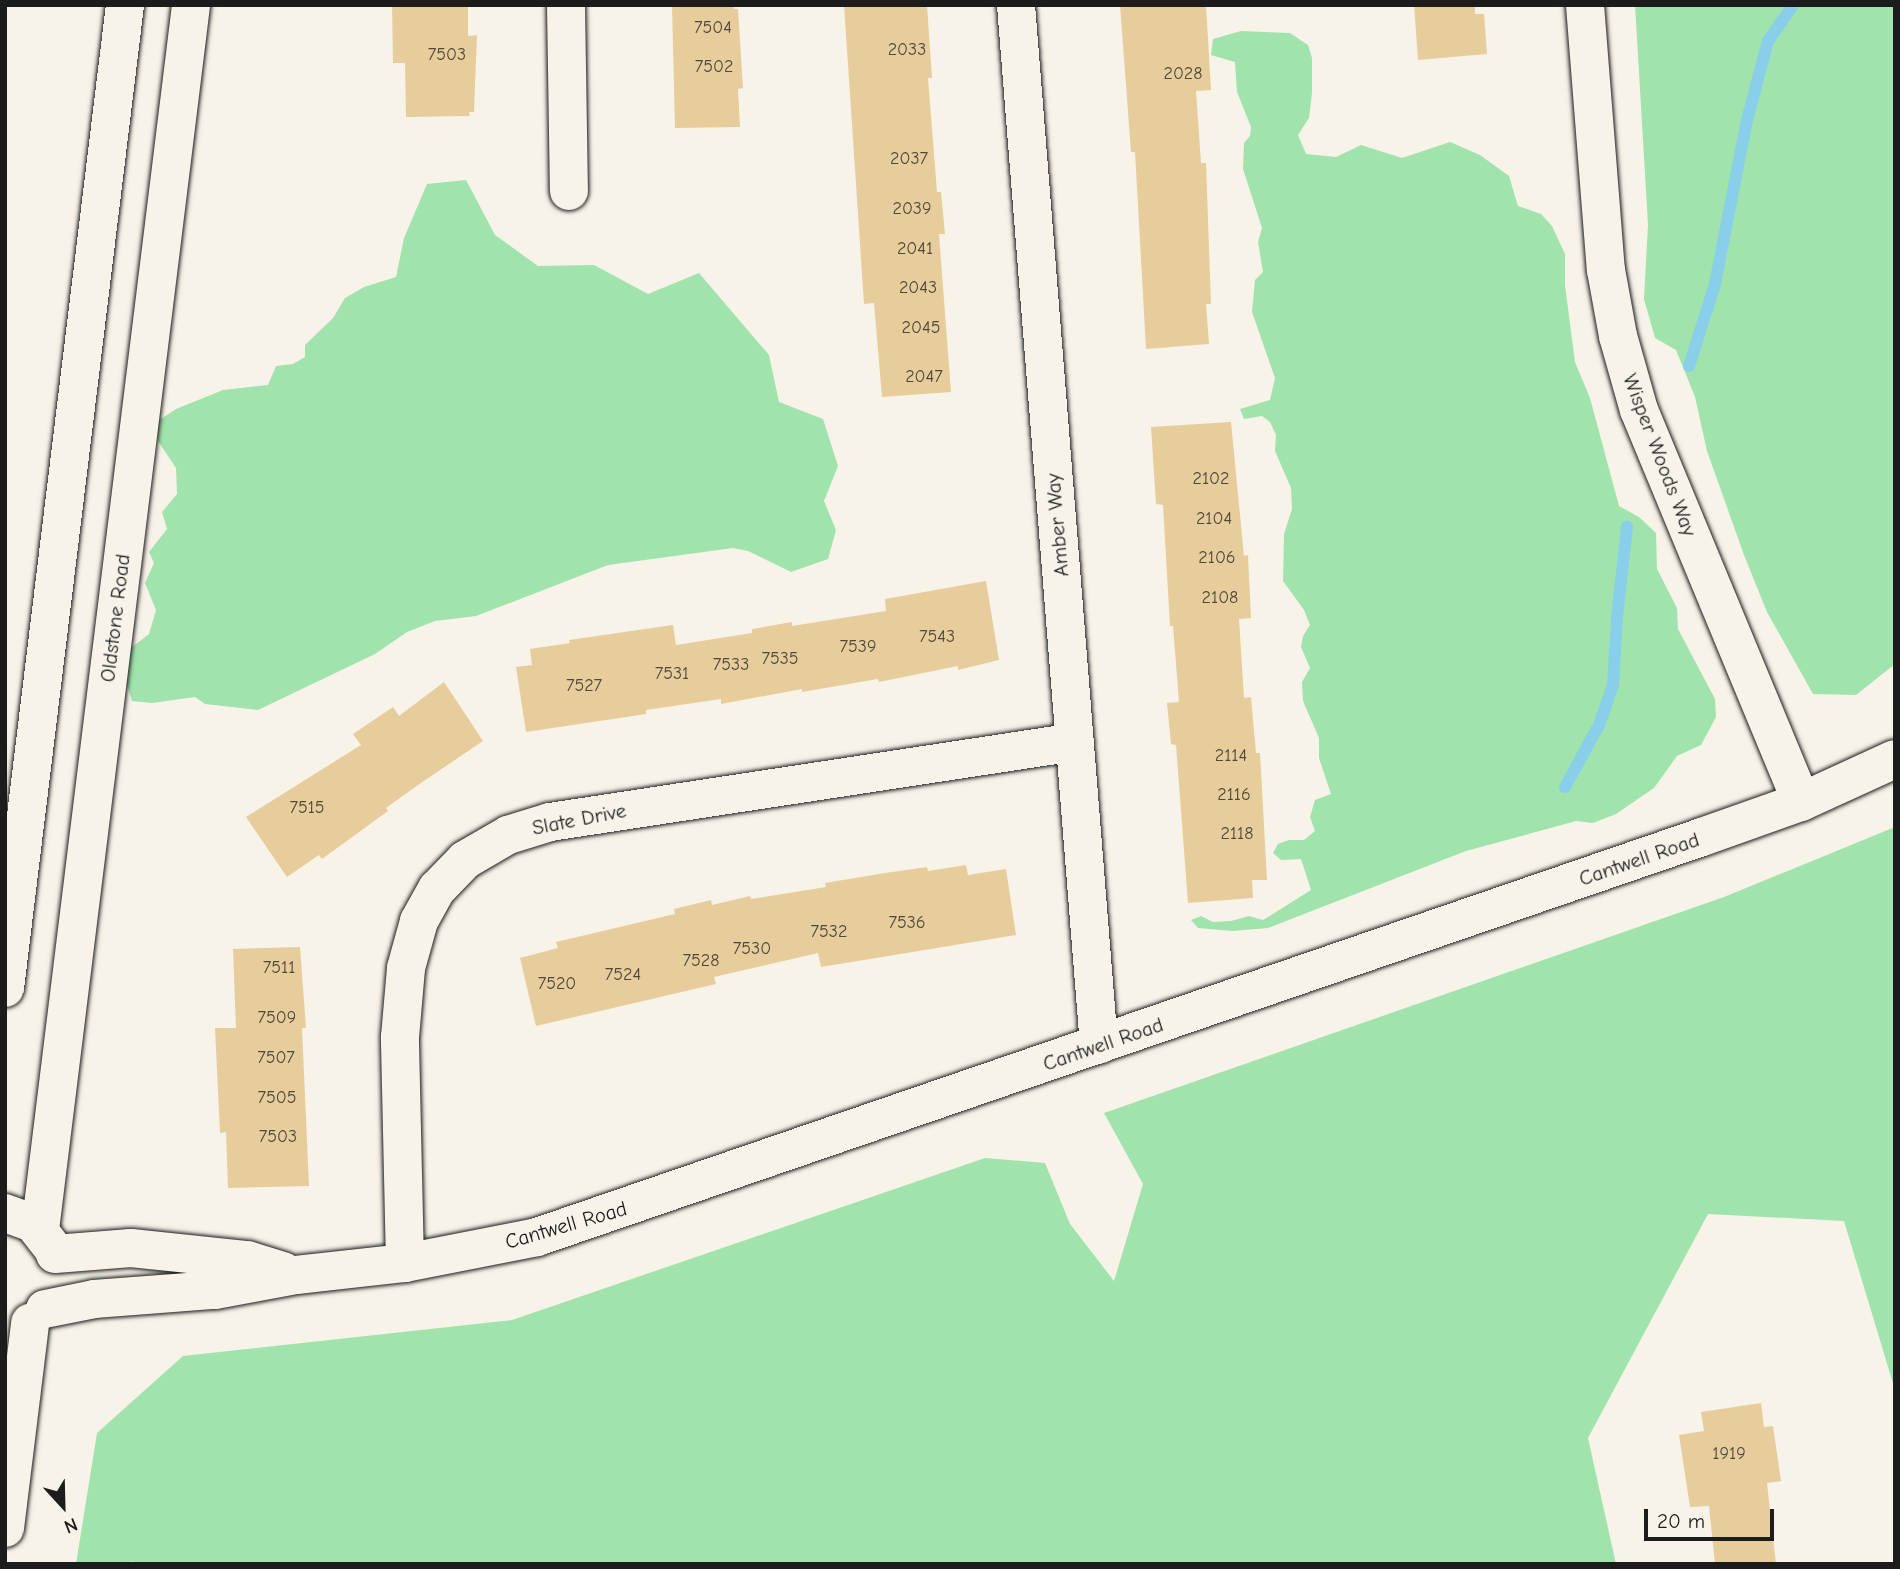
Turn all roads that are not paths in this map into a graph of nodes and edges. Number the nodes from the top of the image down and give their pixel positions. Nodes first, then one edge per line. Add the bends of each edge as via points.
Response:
1 (125, 5) edge
2 (191, 5) edge
3 (566, 5) edge
4 (1016, 5) edge
5 (1585, 5) edge
6 (569, 191) dead end
7 (1075, 742) junction
8 (1895, 759) edge
9 (1801, 802) junction
10 (5, 988) edge
11 (1099, 1045) junction
12 (5, 1213) edge
13 (47, 1242) junction
14 (405, 1263) junction
15 (296, 1275) junction
16 (27, 1321) edge
17 (5, 1528) edge

1 - 10 street
2 - 13 street, Oldstone Road
3 - 6 street
4 - 7 street, Amber Way
5 - 9 street, Wisper Woods Way via 1606,270 1618,336 1639,410
7 - 11 street, Amber Way
7 - 14 street, Slate Drive via 550,822 508,835 465,860 437,889 419,921 406,968 400,1037
8 - 9 street, Cantwell Road
9 - 11 street, Cantwell Road
11 - 14 street, Cantwell Road via 537,1237
12 - 13 street via 15,1214
13 - 15 street, Cantwell Road via 247,1260
13 - 16 street, Oldstone Road via 58,1273 55,1292
14 - 15 street, Cantwell Road
15 - 16 street, Cantwell Road via 215,1290 94,1298
16 - 17 street

